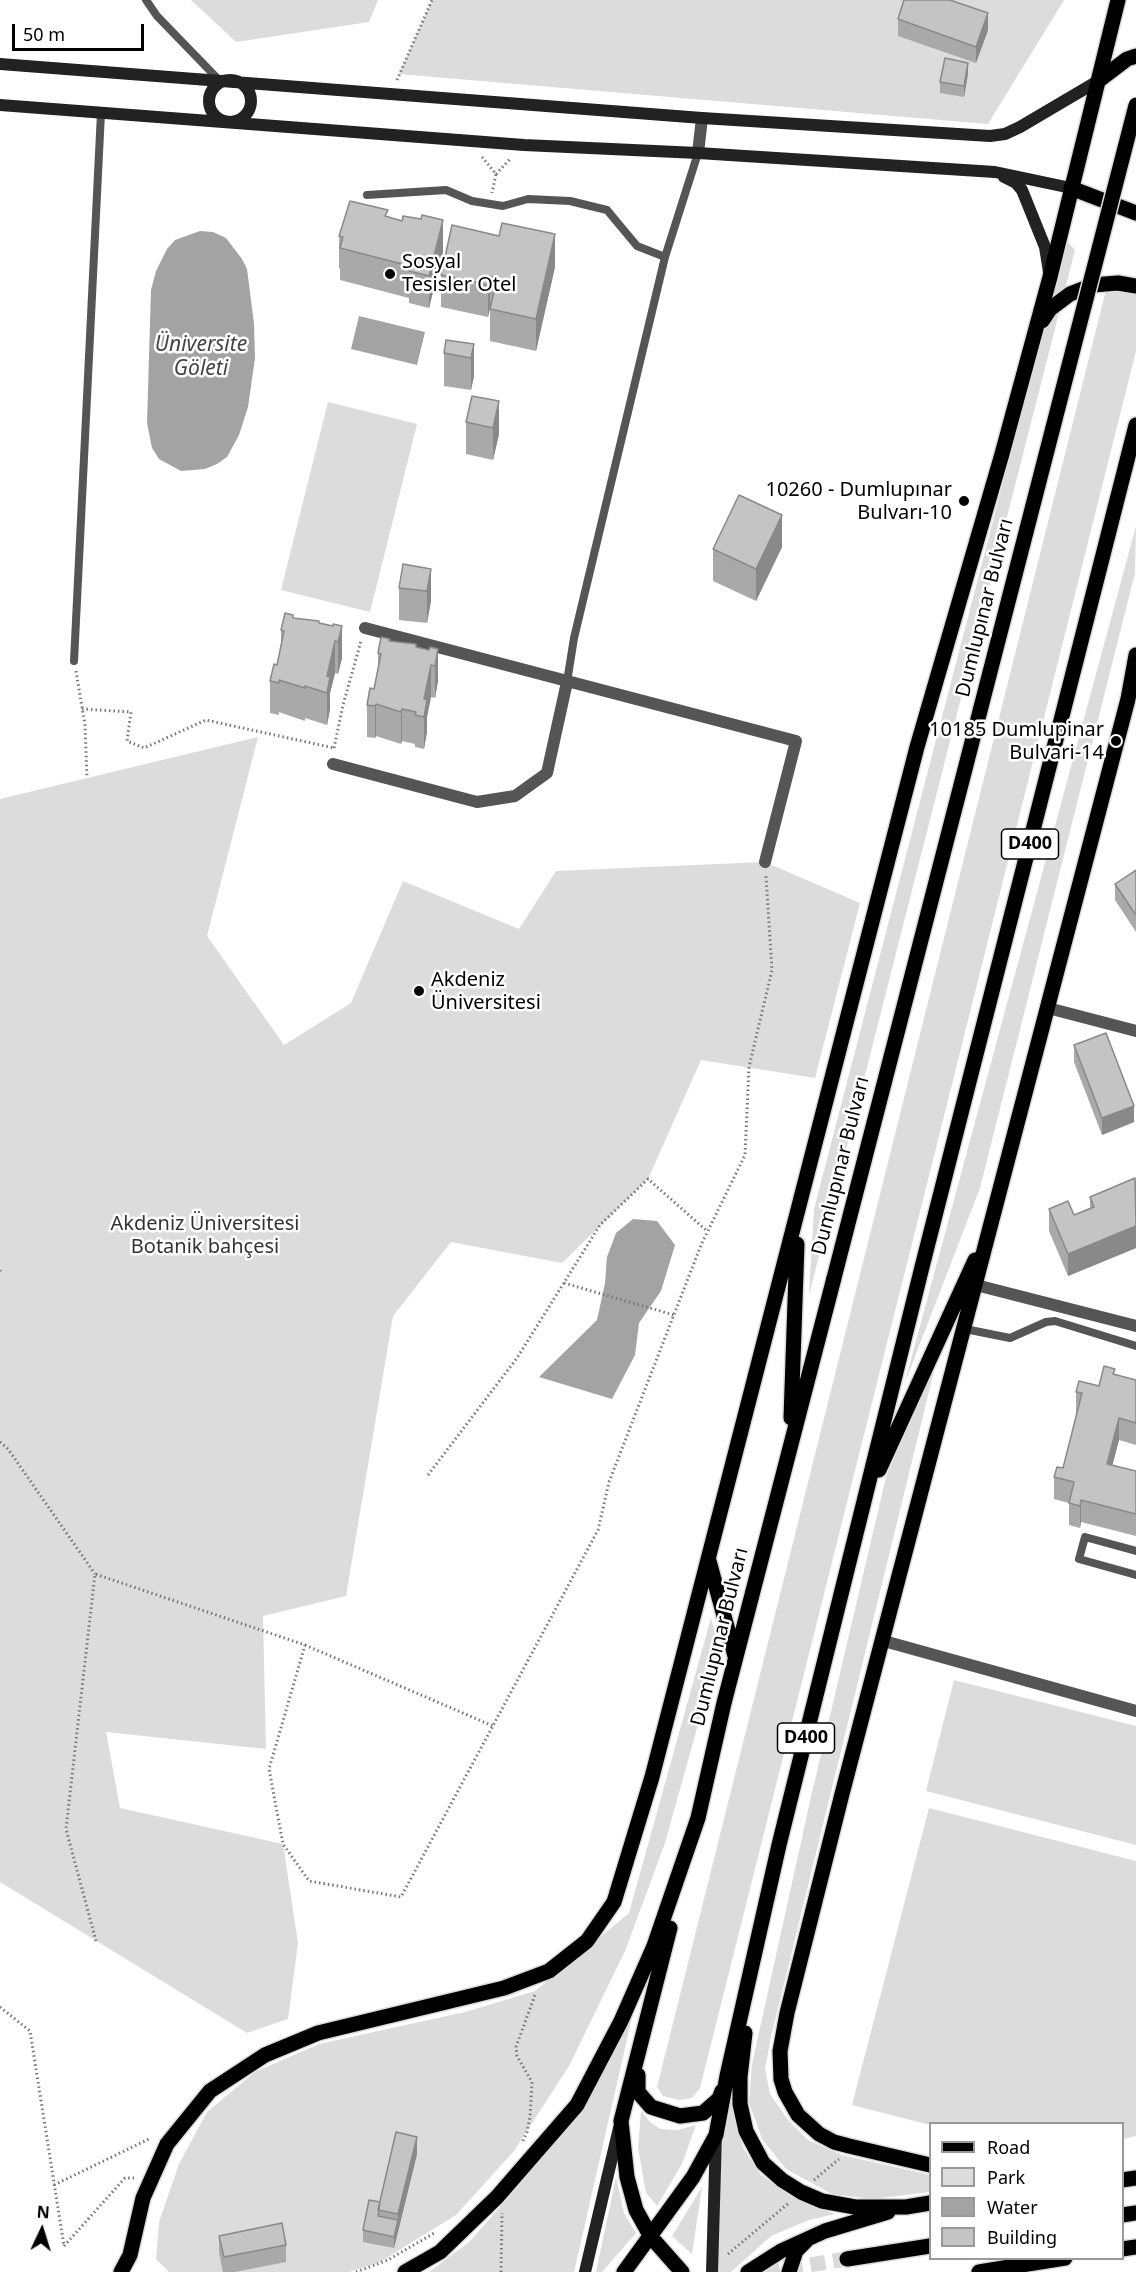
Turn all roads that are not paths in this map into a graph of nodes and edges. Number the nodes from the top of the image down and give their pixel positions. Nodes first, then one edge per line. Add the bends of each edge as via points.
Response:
1 (146, 0) edge
2 (1118, 0) edge
3 (1136, 56) edge
4 (0, 64) edge
5 (224, 80) junction
6 (1098, 81) junction
7 (0, 105) edge
8 (1136, 105) edge
9 (101, 113) junction
10 (702, 118) junction
11 (229, 123) junction
12 (698, 153) junction
13 (995, 172) junction
14 (1071, 188) junction
15 (367, 195) dead end
16 (1136, 213) edge
17 (665, 257) junction
18 (1050, 277) junction
19 (1136, 286) edge
20 (1036, 329) junction
21 (1136, 425) edge
22 (365, 628) road end
23 (1136, 655) edge
24 (74, 661) road end
25 (567, 682) junction
26 (333, 764) road end
27 (765, 862) road end
28 (1048, 1008) junction
29 (1136, 1031) edge
30 (798, 1214) junction
31 (993, 1221) junction
32 (976, 1285) junction
33 (1136, 1326) edge
34 (965, 1329) junction
35 (1136, 1346) edge
36 (790, 1446) junction
37 (864, 1504) junction
38 (1136, 1551) edge
39 (709, 1561) junction
40 (1136, 1575) edge
41 (884, 1641) junction
42 (736, 1659) junction
43 (1136, 1711) edge
44 (698, 1818) junction
45 (752, 1973) junction
46 (639, 2051) junction
47 (727, 2076) junction
48 (621, 2121) junction
49 (716, 2135) junction
50 (929, 2165) edge
51 (929, 2204) edge
52 (906, 2207) junction
53 (651, 2236) junction
54 (808, 2238) junction
55 (929, 2246) edge
56 (848, 2259) tunnel mouth
57 (1058, 2260) edge
58 (122, 2272) edge
59 (405, 2272) edge
60 (585, 2272) edge
61 (624, 2272) edge
62 (682, 2272) edge
63 (711, 2272) edge
64 (748, 2272) edge
65 (789, 2272) edge
66 (979, 2272) edge

1 - 5 lane via 157,16
2 - 6 main road
3 - 6 main road
4 - 5 street
5 - 10 street
5 - 11 street via 215,86 208,100 214,116
5 - 11 street via 246,87 251,103 244,117
6 - 10 street via 1020,127 990,136
6 - 14 main road
7 - 9 street
8 - 36 main road, Dumlupınar Bulvarı, bridge
9 - 11 street
9 - 24 lane
10 - 12 street
11 - 12 street
12 - 13 street
12 - 17 lane
13 - 14 street
13 - 18 street via 1022,190 1045,247
14 - 16 main road
14 - 18 main road
15 - 17 lane via 446,190 472,201 503,206 528,199 570,201 607,210 637,246
17 - 25 lane via 574,638
18 - 20 main road
19 - 20 main road via 1093,285 1070,294 1050,309
20 - 30 main road via 917,747
21 - 37 main road, D400
22 - 25 street
23 - 28 main road
25 - 26 street via 548,773 515,796 477,802
25 - 27 street via 796,741
28 - 29 street
28 - 31 main road
30 - 36 main road
30 - 39 main road
31 - 32 main road
31 - 37 main road
32 - 33 street
32 - 34 main road
34 - 35 lane via 1010,1338 1056,1321
34 - 41 main road
36 - 42 main road, Dumlupınar Bulvarı
37 - 45 main road, D400 via 779,1845
38 - 40 lane via 1084,1537 1079,1559
39 - 42 main road
39 - 58 main road via 652,1777 614,1902 587,1941 542,1974 504,1988 318,2033 265,2055 210,2091 167,2144 143,2198 130,2255
41 - 43 street
41 - 50 main road via 817,1892 780,2052 783,2085 798,2115 819,2134 834,2142
42 - 44 main road, Dumlupınar Bulvarı
44 - 46 main road
44 - 59 main road, Dumlupınar Bulvarı via 654,1946 577,2105 497,2197 440,2252
45 - 47 main road, D400
45 - 52 main road via 740,2104 746,2131 763,2163 782,2180 822,2201 855,2207
46 - 47 main road via 638,2092 651,2107 680,2116 703,2113 719,2099
46 - 48 main road
47 - 49 main road, D400
48 - 53 main road via 627,2177 636,2210
48 - 60 street
49 - 53 main road
49 - 63 street, D400
51 - 52 main road
52 - 54 main road
53 - 61 main road
53 - 62 main road
54 - 64 main road
54 - 65 main road via 796,2251
55 - 56 main road
57 - 66 main road

